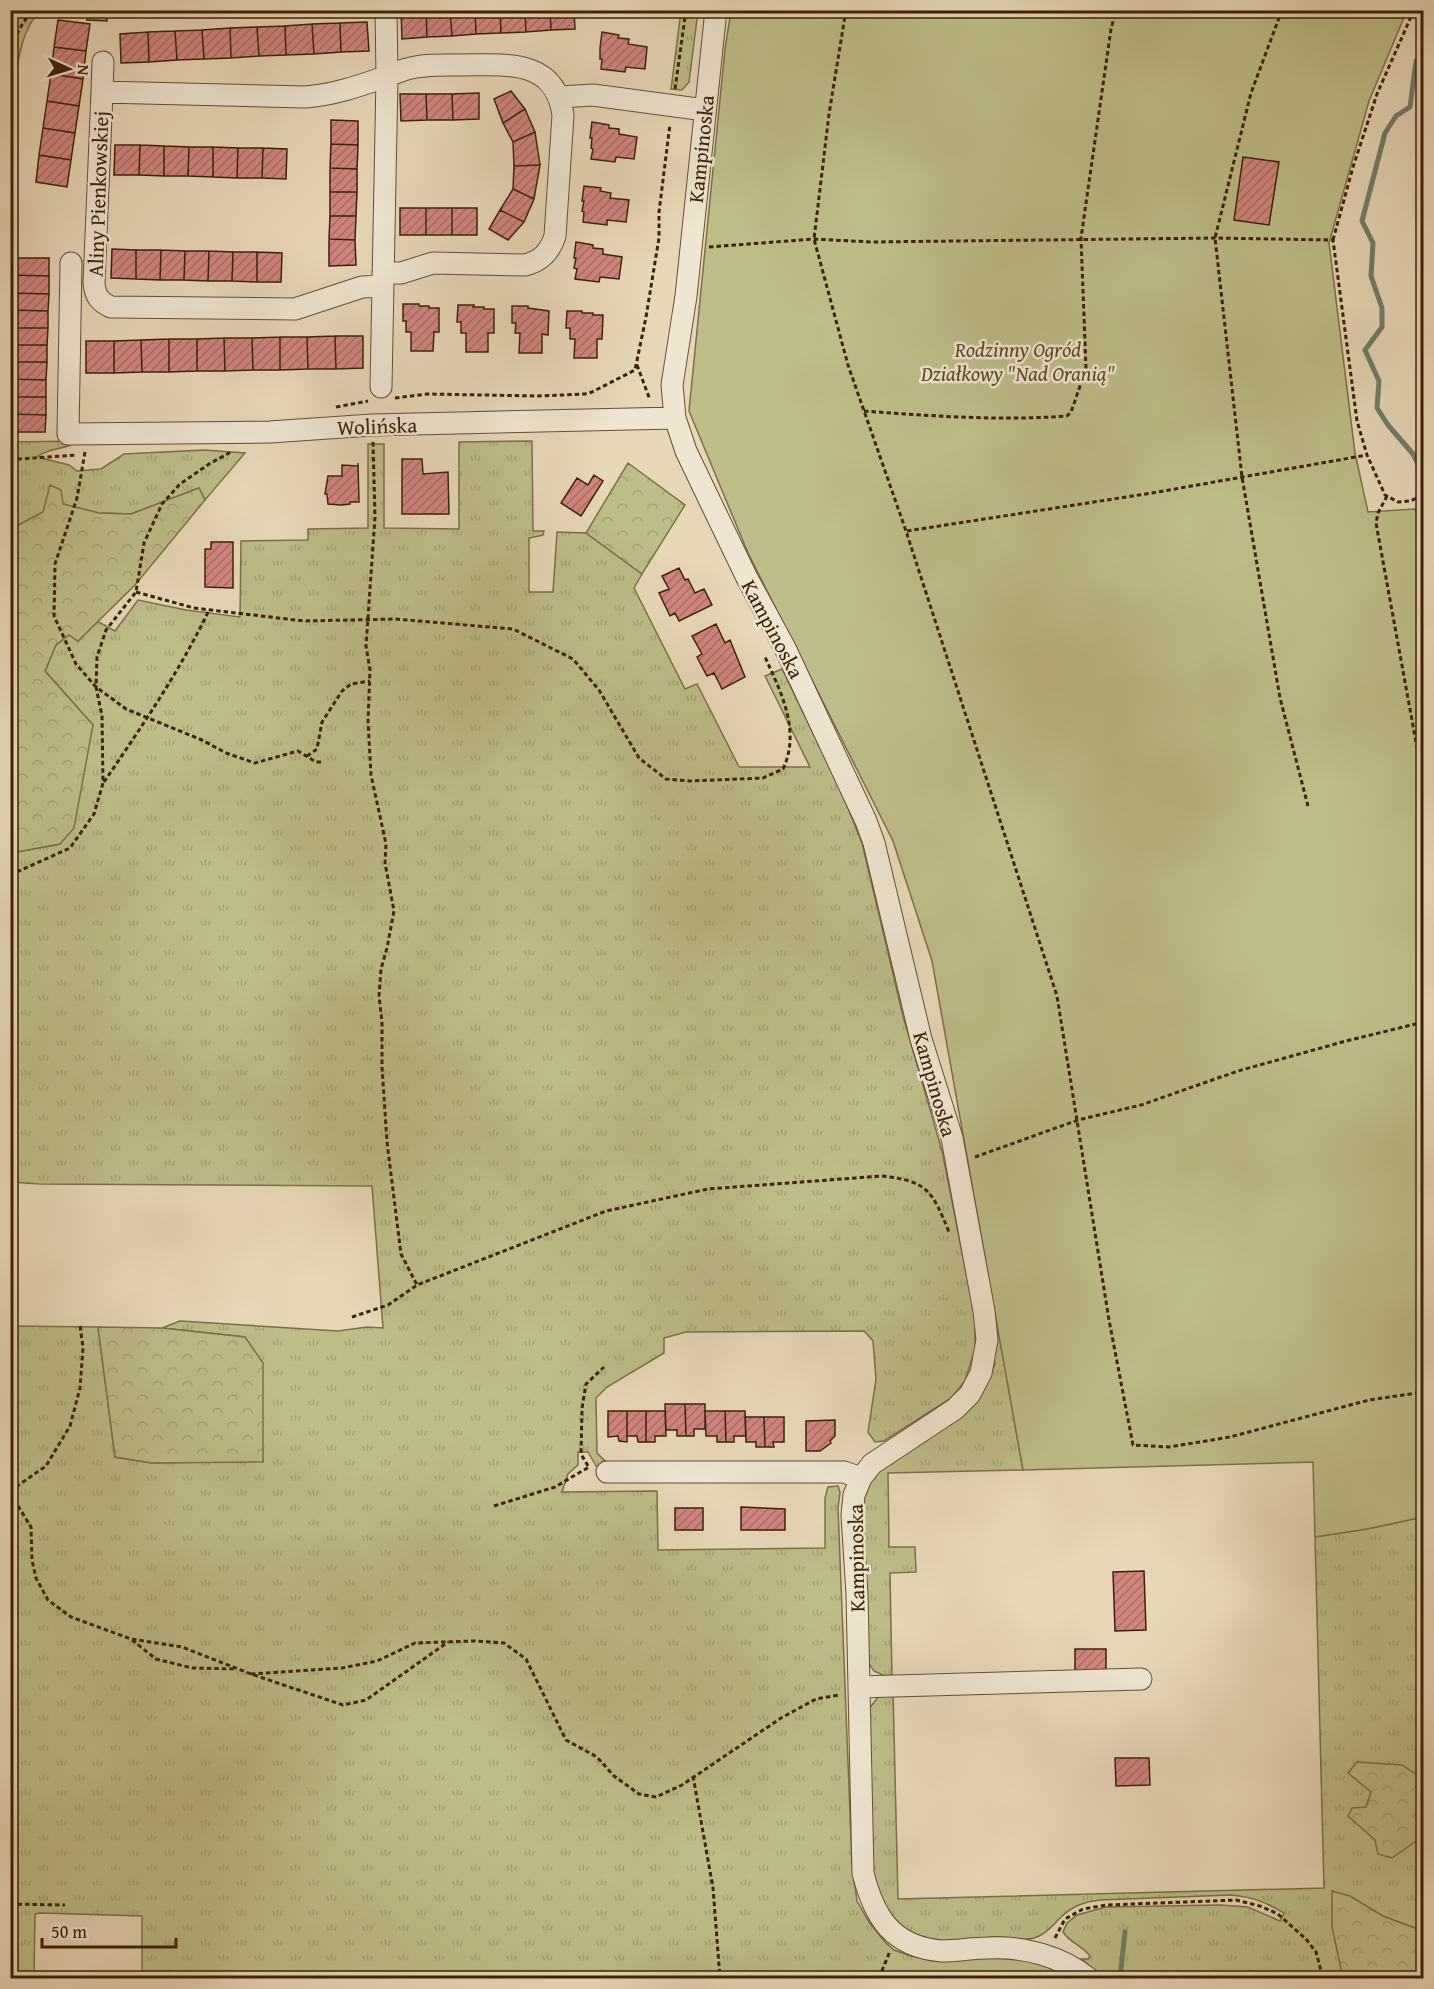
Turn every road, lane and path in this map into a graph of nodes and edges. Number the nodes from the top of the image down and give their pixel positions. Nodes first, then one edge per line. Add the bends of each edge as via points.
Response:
1 (34, 10) edge
2 (386, 10) edge
3 (686, 10) edge
4 (716, 10) edge
5 (846, 10) edge
6 (1116, 10) edge
7 (1282, 10) edge
8 (1414, 10) edge
9 (10, 56) edge
10 (103, 62) dead end
11 (387, 77) junction
12 (102, 92) junction
13 (560, 97) junction
14 (673, 100) junction
15 (705, 110) junction
16 (1081, 238) junction
17 (1215, 238) junction
18 (814, 239) junction
19 (1333, 240) junction
20 (729, 246) dead end
21 (71, 263) dead end
22 (383, 280) junction
23 (637, 365) junction
24 (382, 395) junction
25 (331, 408) dead end
26 (864, 411) junction
27 (666, 418) junction
28 (372, 425) junction
29 (84, 441) junction
30 (240, 448) dead end
31 (1367, 455) junction
32 (10, 458) edge
33 (1242, 477) junction
34 (1424, 495) edge
35 (1387, 496) junction
36 (906, 531) junction
37 (136, 592) junction
38 (209, 610) junction
39 (369, 619) junction
40 (765, 657) dead end
41 (370, 681) junction
42 (96, 687) junction
43 (148, 718) junction
44 (306, 756) junction
45 (324, 762) dead end
46 (103, 783) junction
47 (1424, 786) edge
48 (1308, 806) dead end
49 (10, 875) edge
50 (1424, 1022) edge
51 (1078, 1120) junction
52 (992, 1152) dead end
53 (949, 1234) dead end
54 (417, 1285) junction
55 (352, 1317) dead end
56 (80, 1325) dead end
57 (604, 1367) dead end
58 (1424, 1392) edge
59 (598, 1469) junction
60 (861, 1478) junction
61 (10, 1492) edge
62 (494, 1506) dead end
63 (131, 1639) junction
64 (450, 1641) junction
65 (238, 1670) junction
66 (251, 1674) junction
67 (1141, 1679) dead end
68 (859, 1691) junction
69 (693, 1776) junction
70 (10, 1904) edge
71 (64, 1905) dead end
72 (896, 1936) junction
73 (1045, 1955) junction
74 (720, 1978) edge
75 (879, 1978) edge
76 (1088, 1978) edge
77 (1323, 1978) edge

1 - 9 path via 20,28
2 - 11 street
3 - 14 path
4 - 15 street, Kampinoska
5 - 18 path
6 - 16 path
7 - 17 path via 1251,93
8 - 19 path via 1377,94
10 - 12 street
11 - 12 street, Aliny Pienkowskiej via 324,96
11 - 13 street, Aliny Pienkowskiej via 422,66 519,65 538,73
11 - 22 street
12 - 22 street, Aliny Pienkowskiej via 94,283 98,298 105,304 295,309
13 - 14 street
13 - 22 street, Aliny Pienkowskiej via 563,124 555,236 543,257 525,265 433,263
14 - 15 street
14 - 23 path via 659,238
15 - 27 street, Kampinoska via 686,296
16 - 17 path
16 - 18 path via 871,242
16 - 26 path via 1086,369 1067,416 972,419
17 - 19 path
17 - 33 path
18 - 20 path
18 - 26 path
19 - 31 path via 1357,421
21 - 29 street, Aliny Pienkowskiej via 68,434
22 - 24 street
23 - 24 path via 635,370 585,394
23 - 27 path
24 - 25 path
26 - 36 path
27 - 28 street, Wolińska
27 - 60 street, Kampinoska via 795,669 874,843 921,1039 952,1138 971,1234 986,1327 984,1364 977,1383 955,1409 882,1456
28 - 29 street, Wolińska
28 - 39 path via 375,517
29 - 32 path via 20,459
29 - 42 path via 77,498 55,564 54,616 76,664
30 - 37 path via 180,484 162,504 144,543
31 - 33 path
31 - 35 path
33 - 36 path
33 - 48 path via 1280,699
34 - 35 path via 1398,502
35 - 47 path via 1376,523
36 - 51 path via 1057,996
37 - 38 path
37 - 42 path via 106,630 97,657
38 - 39 path via 304,621
38 - 43 path
39 - 40 path via 513,629 573,659 599,690 639,758 666,779 763,777 783,768 789,755 787,709
39 - 41 path via 366,646
41 - 44 path via 351,684 342,691 322,722 317,749
41 - 54 path via 370,775 386,844 385,863 394,911 379,996 387,1142 401,1254
42 - 43 path via 126,709
42 - 46 path via 102,716
43 - 44 path via 255,763 298,751
43 - 46 path
44 - 45 path
46 - 49 path via 94,814 70,848
50 - 51 path via 1238,1071 1141,1105
51 - 52 path
51 - 58 path via 1133,1445 1170,1447 1230,1437 1369,1400
53 - 54 path via 929,1192 904,1178 882,1176 708,1189 606,1211
54 - 55 path via 388,1305
56 - 61 path via 81,1388 70,1426 46,1466
57 - 59 path via 586,1384 582,1408 581,1454
59 - 60 street via 844,1473
59 - 62 path
60 - 68 street, Kampinoska via 852,1515
61 - 63 path via 31,1527 36,1578 48,1600 71,1617
63 - 65 path via 182,1647
63 - 65 path via 156,1659 192,1668
64 - 66 path via 415,1643 377,1661 342,1668
64 - 66 path via 366,1700 343,1705
64 - 69 path via 504,1643 526,1659 566,1740 597,1757 614,1776 639,1794 656,1797
65 - 66 path
67 - 68 street
68 - 69 path via 816,1699
68 - 72 street, Kampinoska via 863,1873 879,1916
69 - 74 path via 713,1888
70 - 71 path
72 - 73 street, Kampinoska via 943,1951 1003,1948
72 - 75 path
73 - 76 street, Kampinoska
73 - 77 path via 1065,1919 1083,1909 1236,1900 1278,1914 1299,1932 1316,1952

